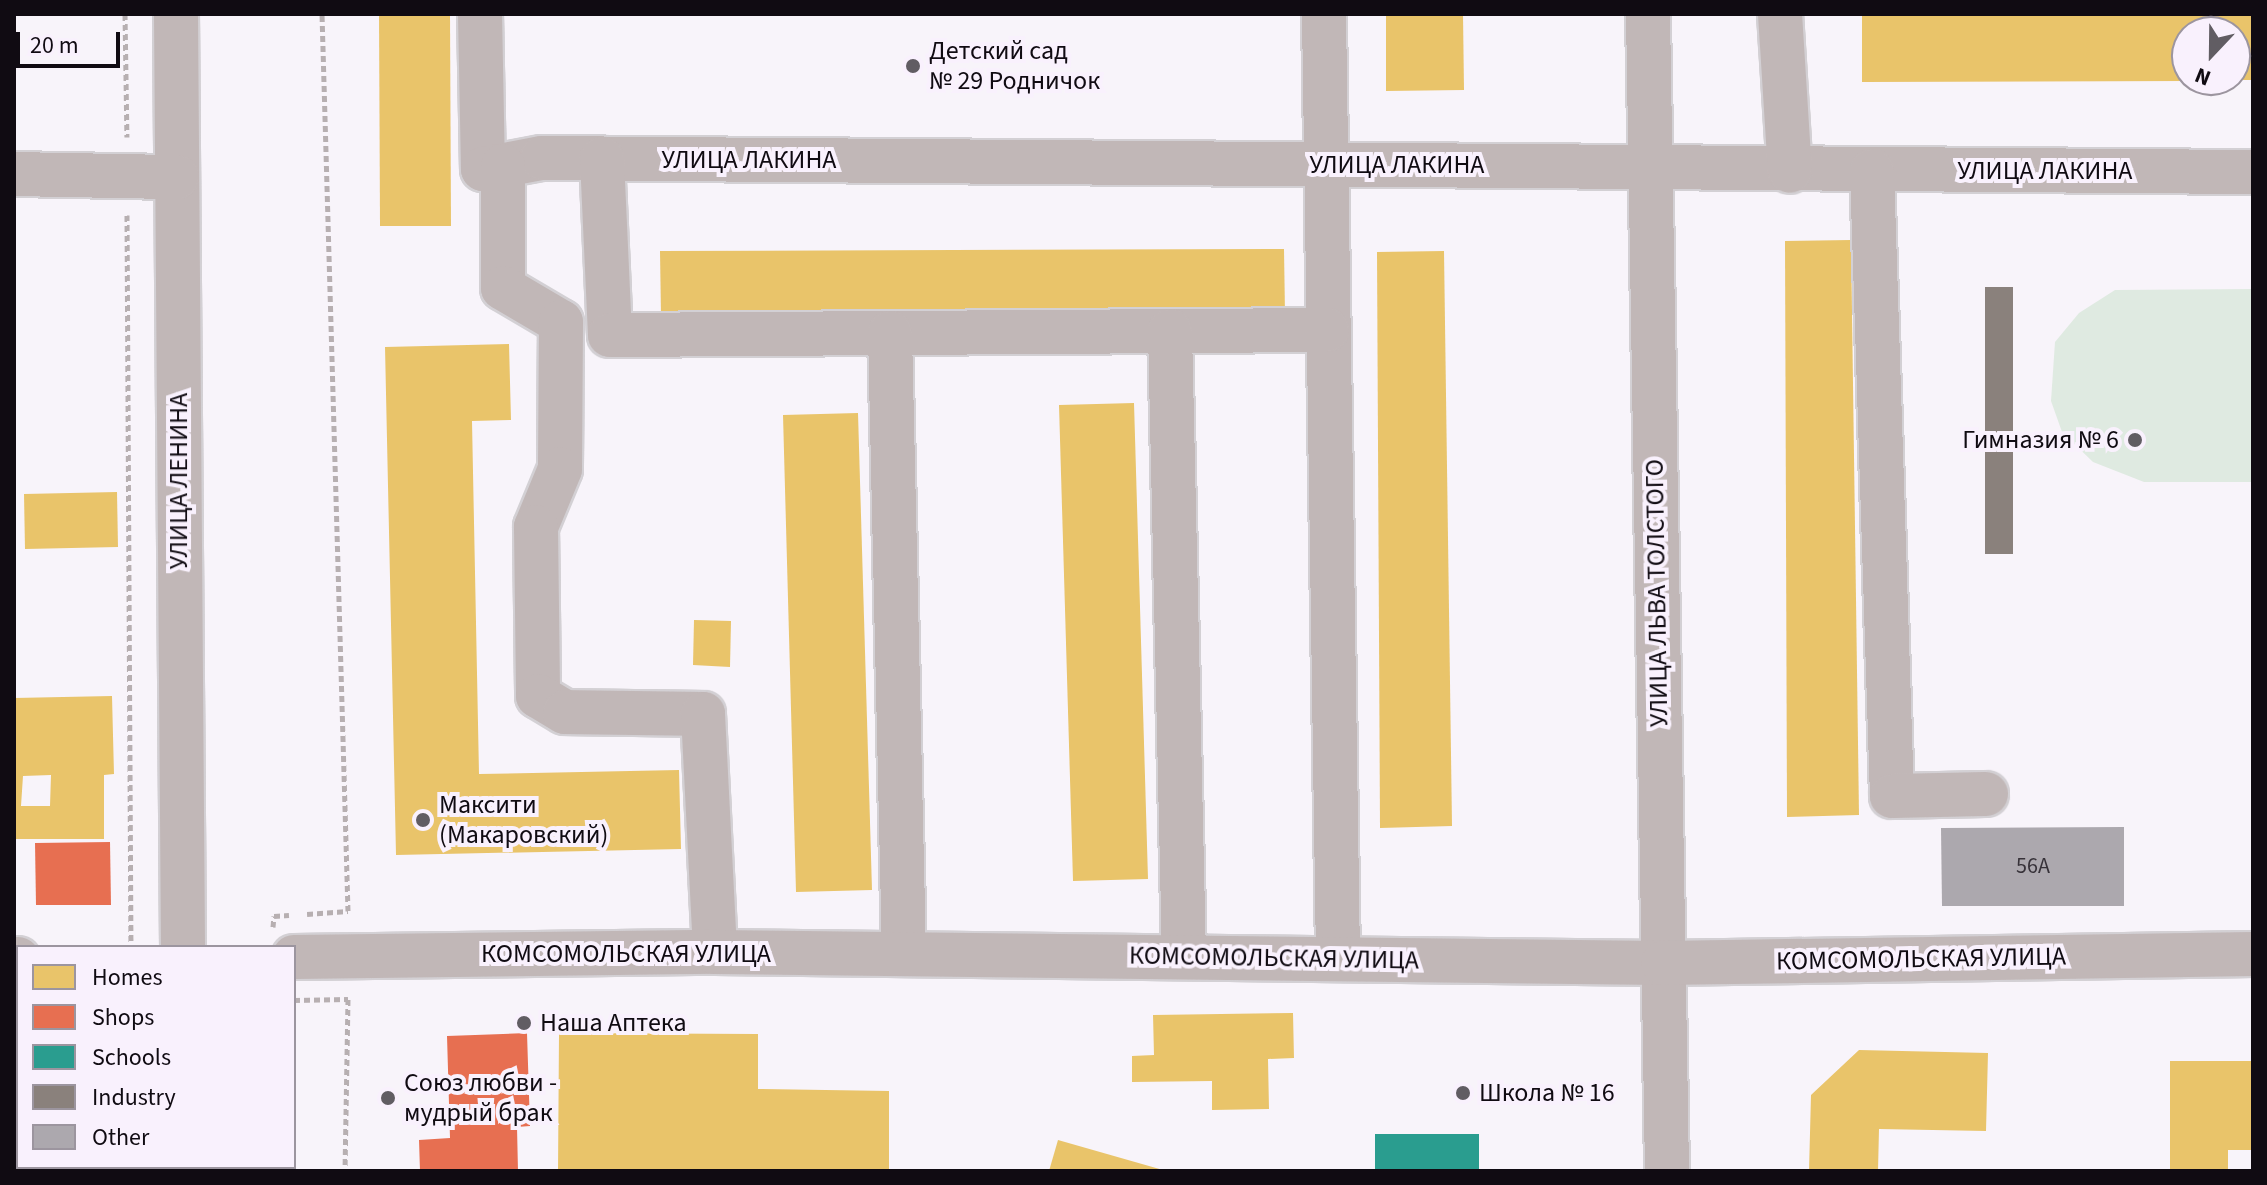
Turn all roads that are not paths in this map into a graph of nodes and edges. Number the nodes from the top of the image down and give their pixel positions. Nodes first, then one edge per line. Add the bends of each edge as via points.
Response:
1 (176, 14) edge
2 (480, 14) edge
3 (1324, 14) edge
4 (1648, 14) edge
5 (1780, 14) edge
6 (602, 159) junction
7 (522, 162) junction
8 (1324, 165) junction
9 (1649, 169) junction
10 (1790, 171) junction
11 (1872, 171) junction
12 (2253, 172) edge
13 (14, 174) edge
14 (177, 177) junction
15 (1327, 330) junction
16 (1170, 331) junction
17 (890, 333) junction
18 (610, 335) junction
19 (561, 337) junction
20 (1986, 794) dead end
21 (284, 944) edge
22 (183, 945) edge
23 (715, 952) junction
24 (904, 954) junction
25 (2253, 954) edge
26 (1184, 957) junction
27 (1338, 958) junction
28 (1663, 963) junction
29 (1667, 1171) edge

1 - 14 street, УЛИЦА ЛЕНИНА
2 - 7 street via 483,169
3 - 8 street
4 - 9 street, УЛИЦА ЛЬВА ТОЛСТОГО
5 - 10 street
6 - 7 street, УЛИЦА ЛАКИНА
6 - 8 street, УЛИЦА ЛАКИНА
6 - 18 street
7 - 19 street via 503,288 561,322
8 - 9 street, УЛИЦА ЛАКИНА
8 - 15 street
9 - 10 street, УЛИЦА ЛАКИНА
9 - 28 street, УЛИЦА ЛЬВА ТОЛСТОГО
10 - 11 street, УЛИЦА ЛАКИНА
11 - 12 street, УЛИЦА ЛАКИНА
11 - 20 street via 1892,796
13 - 14 street
14 - 22 street, УЛИЦА ЛЕНИНА
15 - 16 street
15 - 27 street
16 - 17 street
16 - 26 street
17 - 18 street
17 - 24 street
18 - 19 street
19 - 23 street via 560,469 536,527 538,696 565,712 703,714
21 - 23 street, КОМСОМОЛЬСКАЯ УЛИЦА
23 - 24 street, КОМСОМОЛЬСКАЯ УЛИЦА
24 - 26 street, КОМСОМОЛЬСКАЯ УЛИЦА
25 - 28 street, КОМСОМОЛЬСКАЯ УЛИЦА
26 - 27 street, КОМСОМОЛЬСКАЯ УЛИЦА
27 - 28 street, КОМСОМОЛЬСКАЯ УЛИЦА
28 - 29 street, УЛИЦА ЛЬВА ТОЛСТОГО

